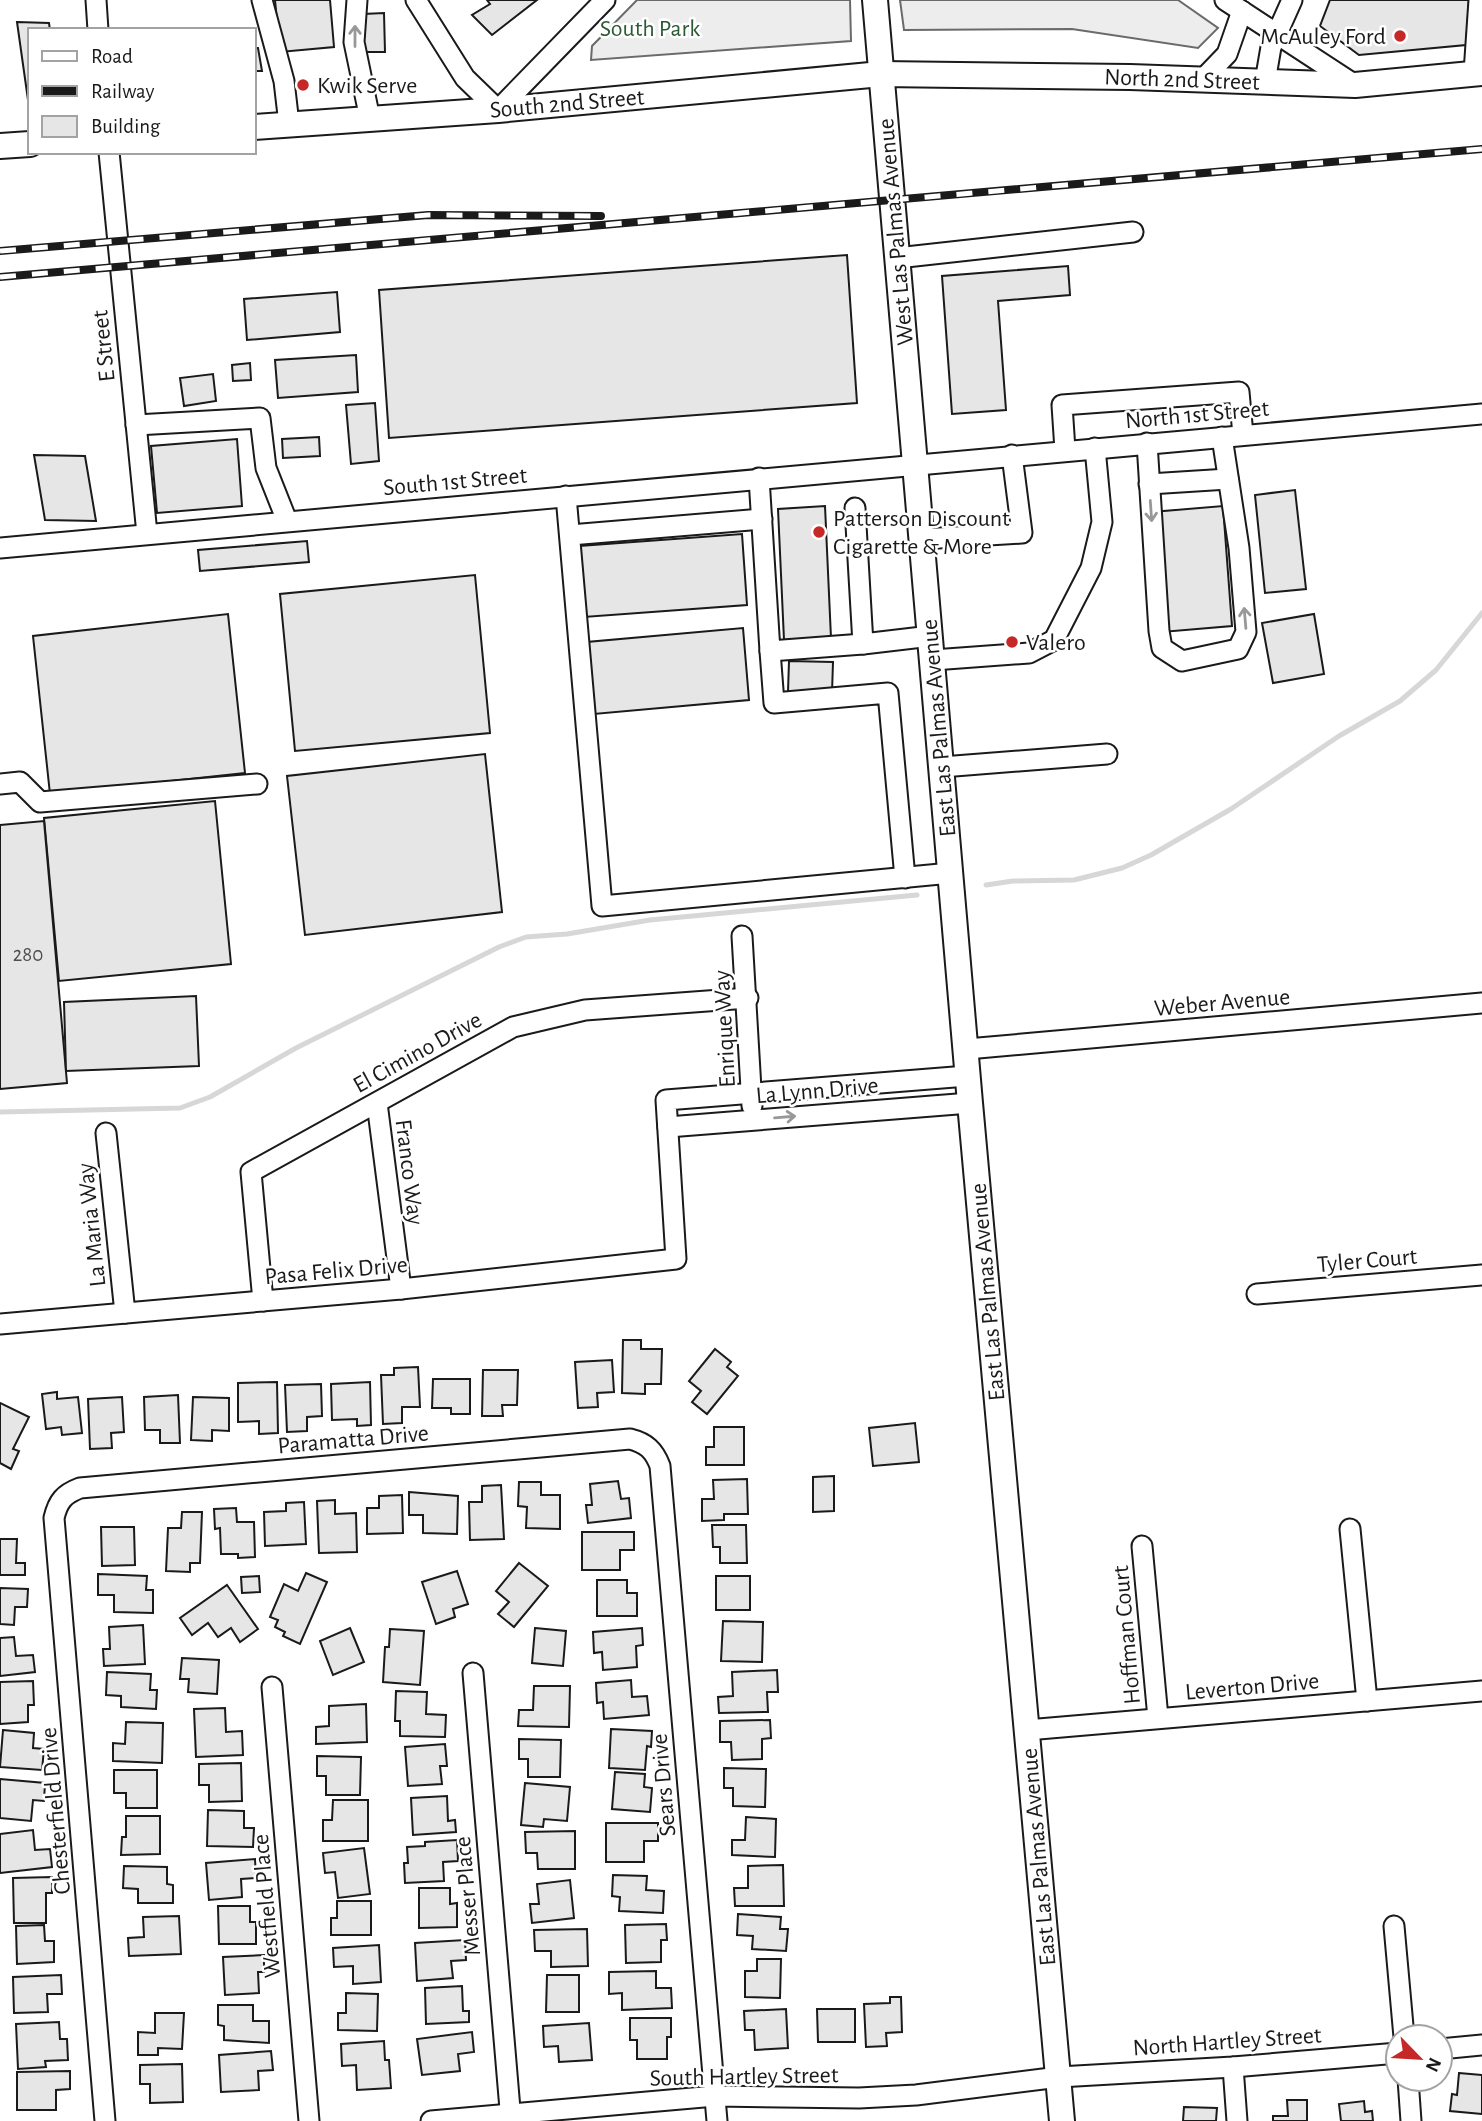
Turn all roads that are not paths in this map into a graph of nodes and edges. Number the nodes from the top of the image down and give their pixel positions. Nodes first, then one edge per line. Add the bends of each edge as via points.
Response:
1 (96, 0) edge
2 (262, 0) edge
3 (357, 0) edge
4 (416, 0) edge
5 (605, 0) edge
6 (875, 0) edge
7 (1225, 0) edge
8 (1292, 0) edge
9 (1479, 0) edge
10 (1242, 11) junction
11 (98, 28) edge
12 (1276, 34) junction
13 (1478, 73) edge
14 (881, 74) junction
15 (1202, 80) junction
16 (1265, 82) junction
17 (1355, 85) junction
18 (498, 110) junction
19 (370, 119) junction
20 (289, 124) junction
21 (256, 127) edge
22 (28, 144) edge
23 (0, 146) edge
24 (108, 154) edge
25 (1133, 232) dead end
26 (897, 258) junction
27 (1482, 414) edge
28 (136, 425) junction
29 (1243, 435) junction
30 (1222, 437) junction
31 (1147, 443) junction
32 (1095, 448) junction
33 (1065, 450) junction
34 (1012, 455) junction
35 (915, 464) junction
36 (760, 478) junction
37 (1228, 478) junction
38 (1149, 484) junction
39 (566, 496) junction
40 (855, 508) dead end
41 (762, 519) junction
42 (287, 522) junction
43 (147, 534) junction
44 (570, 535) junction
45 (922, 539) junction
46 (0, 548) edge
47 (930, 636) junction
48 (863, 644) junction
49 (770, 651) junction
50 (933, 660) junction
51 (1107, 754) dead end
52 (942, 767) junction
53 (0, 784) edge
54 (257, 784) dead end
55 (951, 873) junction
56 (905, 878) junction
57 (743, 936) dead end
58 (748, 998) junction
59 (1482, 1003) edge
60 (967, 1049) junction
61 (968, 1076) junction
62 (751, 1093) junction
63 (377, 1103) junction
64 (970, 1103) junction
65 (753, 1120) junction
66 (668, 1126) junction
67 (106, 1133) dead end
68 (1482, 1275) edge
69 (401, 1289) junction
70 (1257, 1294) dead end
71 (263, 1301) junction
72 (125, 1312) junction
73 (0, 1324) edge
74 (649, 1447) joint
75 (62, 1499) joint
76 (1350, 1530) dead end
77 (1142, 1546) dead end
78 (473, 1674) dead end
79 (272, 1688) dead end
80 (1482, 1690) edge
81 (1367, 1701) junction
82 (1158, 1718) junction
83 (1027, 1730) junction
84 (1394, 1926) dead end
85 (1403, 2023) edge
86 (1482, 2045) edge
87 (1454, 2048) edge
88 (1384, 2054) edge
89 (1233, 2067) junction
90 (1059, 2077) junction
91 (1409, 2093) edge
92 (715, 2096) junction
93 (511, 2118) edge
94 (105, 2121) edge
95 (309, 2121) edge
96 (431, 2121) edge
97 (717, 2121) edge
98 (1062, 2121) edge
99 (1237, 2121) edge
100 (1411, 2121) edge

1 - 11 street
2 - 20 street via 284,81
19 -> 3 street via 354,42
4 - 18 street via 465,78
5 - 18 street
6 - 14 main road, West Las Palmas Avenue
7 - 10 street
8 - 12 street
9 - 13 street
10 - 12 street
10 - 15 street via 1227,54
12 - 16 street
12 - 17 street
13 - 17 main road, North 2nd Street
14 - 15 main road, North 2nd Street
14 - 18 main road, South 2nd Street
14 - 26 main road, West Las Palmas Avenue
15 - 16 main road, North 2nd Street
16 - 17 main road, North 2nd Street
18 - 19 main road, South 2nd Street
19 - 20 main road, South 2nd Street
20 - 21 main road, South 2nd Street
22 - 23 main road
24 - 28 street, E Street
25 - 26 street
26 - 35 main road, West Las Palmas Avenue
27 - 29 street, North 1st Street
28 - 42 street via 260,418 266,468
28 - 43 street, E Street
29 - 30 street, North 1st Street
29 - 33 street via 1239,392 1062,405
30 - 31 street, North 1st Street
30 - 37 street
31 - 32 street, North 1st Street
31 - 38 street
32 - 33 street, North 1st Street
32 - 50 street via 1102,522 1091,568 1054,640 1029,653
33 - 34 street, North 1st Street
34 - 35 street, North 1st Street
34 - 45 street via 1022,533
35 - 36 street, South 1st Street
35 - 45 main road, East Las Palmas Avenue
36 - 39 street, South 1st Street
36 - 41 street
37 - 38 street
38 -> 37 street via 1162,648 1182,662 1238,649 1246,632
39 - 42 street, South 1st Street
39 - 44 street
40 - 48 street
41 - 44 street
41 - 49 street
42 - 43 street, South 1st Street
43 - 46 street, South 1st Street
44 - 56 street via 602,906
45 - 47 main road, East Las Palmas Avenue
47 - 48 street
47 - 50 main road, East Las Palmas Avenue
48 - 49 street
49 - 56 street via 774,703 888,693
50 - 52 main road, East Las Palmas Avenue
51 - 52 street
52 - 55 main road, East Las Palmas Avenue
53 - 54 street via 20,782 40,802
55 - 56 street
55 - 60 main road, East Las Palmas Avenue
57 - 58 street, Enrique Way
58 - 62 street, Enrique Way
58 - 63 street, El Cimino Drive via 585,1010 513,1027
59 - 60 street, Weber Avenue
60 - 61 main road, East Las Palmas Avenue
61 - 62 street, La Lynn Drive
61 - 64 main road, East Las Palmas Avenue
62 - 65 street, Enrique Way
62 - 66 street, La Lynn Drive via 666,1100
63 - 69 street, Franco Way
63 - 71 street, El Cimino Drive via 251,1172
65 -> 64 street, La Lynn Drive
64 - 83 main road, East Las Palmas Avenue
65 - 66 street, La Lynn Drive
66 - 69 street, Pasa Felix Drive via 676,1259
67 - 72 street, La Maria Way
68 - 70 street, Tyler Court
69 - 71 street, Pasa Felix Drive
71 - 72 street, Pasa Felix Drive
72 - 73 street, Pasa Felix Drive
74 - 75 street, Paramatta Drive via 630,1439 80,1488
74 - 92 street, Sears Drive via 660,1466
75 - 94 street, Chesterfield Drive via 54,1518
76 - 81 street
77 - 82 street, Hoffman Court
78 - 93 street, Messer Place
79 - 95 street, Westfield Place
80 - 81 street, Leverton Drive
81 - 82 street, Leverton Drive
82 - 83 street, Leverton Drive
83 - 90 main road, East Las Palmas Avenue
84 - 85 street
86 - 87 street
88 - 89 street, North Hartley Street
89 - 90 street, North Hartley Street
89 - 99 street
90 - 92 street, South Hartley Street via 916,2095
90 - 98 main road, East Las Palmas Avenue
91 - 100 street
92 - 93 street, South Hartley Street
92 - 97 street, Sears Drive
93 - 96 street, South Hartley Street

